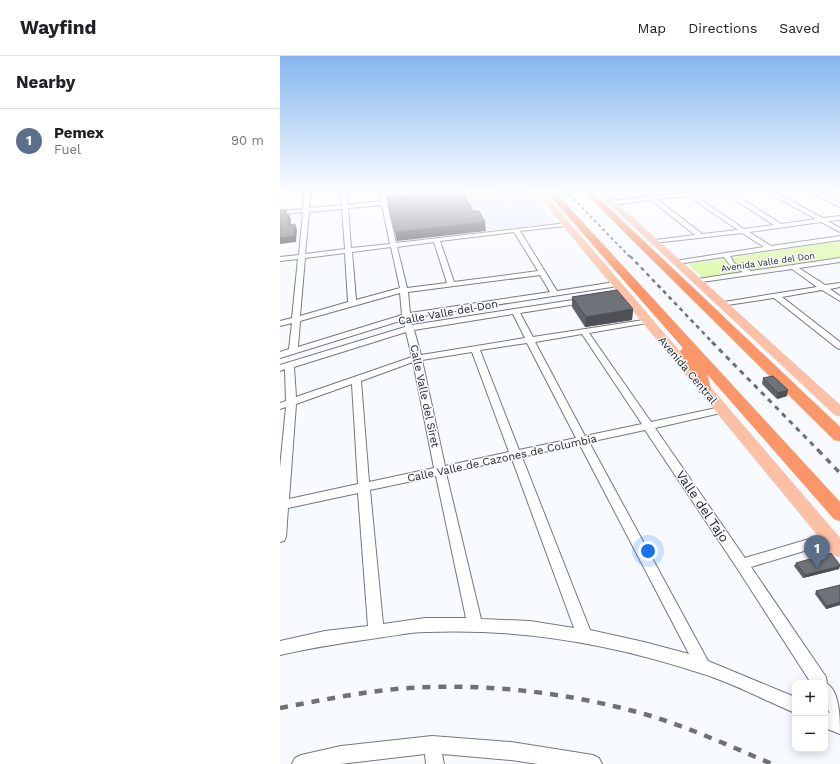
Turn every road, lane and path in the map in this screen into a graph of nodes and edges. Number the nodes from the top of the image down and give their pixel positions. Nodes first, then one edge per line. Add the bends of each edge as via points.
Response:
1 (305, 223) edge
2 (346, 223) edge
3 (389, 223) edge
4 (579, 223) edge
5 (625, 223) edge
6 (631, 223) edge
7 (684, 223) edge
8 (731, 223) edge
9 (775, 223) edge
10 (801, 223) edge
11 (827, 223) edge
12 (565, 224) joint
13 (780, 226) junction
14 (516, 230) junction
15 (840, 230) edge
16 (742, 231) junction
17 (700, 236) junction
18 (840, 238) edge
19 (436, 240) junction
20 (656, 242) junction
21 (393, 245) junction
22 (769, 248) junction
23 (348, 251) junction
24 (727, 254) junction
25 (302, 256) junction
26 (280, 259) edge
27 (840, 260) edge
28 (676, 262) junction
29 (793, 267) junction
30 (542, 273) junction
31 (752, 273) junction
32 (698, 281) junction
33 (615, 284) junction
34 (452, 285) junction
35 (840, 286) edge
36 (823, 288) junction
37 (404, 291) junction
38 (555, 294) junction
39 (776, 296) junction
40 (840, 299) edge
41 (592, 300) edge
42 (352, 302) junction
43 (724, 304) junction
44 (516, 311) junction
45 (406, 316) junction
46 (297, 319) junction
47 (647, 321) junction
48 (280, 324) edge
49 (410, 328) junction
50 (584, 331) junction
51 (680, 335) junction
52 (531, 340) junction
53 (840, 346) edge
54 (475, 349) junction
55 (294, 351) junction
56 (280, 355) edge
57 (417, 358) junction
58 (285, 367) edge
59 (356, 380) junction
60 (704, 390) junction
61 (291, 402) junction
62 (835, 403) edge
63 (280, 406) edge
64 (722, 410) junction
65 (840, 412) edge
66 (649, 427) junction
67 (840, 436) edge
68 (582, 440) junction
69 (515, 455) junction
70 (440, 470) junction
71 (364, 487) junction
72 (282, 505) junction
73 (840, 514) edge
74 (280, 537) edge
75 (829, 538) junction
76 (840, 550) edge
77 (742, 564) junction
78 (475, 625) junction
79 (376, 631) junction
80 (585, 636) junction
81 (280, 648) edge
82 (703, 666) junction
83 (818, 680) edge
84 (828, 696) edge
85 (792, 705) edge
86 (840, 714) edge
87 (828, 720) edge
88 (840, 726) edge
89 (432, 745) junction
90 (342, 760) edge
91 (301, 764) edge
92 (435, 764) edge
93 (593, 764) edge

1 - 25 street
2 - 23 street
3 - 21 street, Calle Valle del Siret
4 - 51 highway, Avenida Central
5 - 67 highway
6 - 20 main road
7 - 17 street
8 - 16 street
9 - 13 street
10 - 13 street
11 - 15 street
12 - 14 street
12 - 33 main road, Avenida Central
13 - 16 street
14 - 19 street
14 - 30 street
16 - 17 street
16 - 22 street
17 - 20 street
18 - 22 street, Avenida Valle del Don
19 - 21 street
19 - 34 street
20 - 28 main road
21 - 23 street
21 - 37 street, Calle Valle del Siret
22 - 24 street, Avenida Valle del Don
23 - 25 street
23 - 42 street
24 - 28 street, Avenida Valle del Don
24 - 31 street via 732,264
25 - 26 street
25 - 46 street
27 - 29 street, Avenida Valle del Don
28 - 32 main road
29 - 31 street, Avenida Valle del Don
29 - 36 street
30 - 34 street
30 - 38 street
31 - 32 street, Avenida Valle del Don
32 - 43 main road
33 - 38 street, Calle Valle del Don
33 - 47 main road, Avenida Central via 620,295
34 - 37 street
35 - 36 street
36 - 39 street
36 - 40 street
37 - 42 street
37 - 45 street, Calle Valle del Siret
38 - 45 street, Calle Valle del Don
39 - 43 street
39 - 53 street
41 - 44 street, Calle Valle del Don
42 - 46 street
43 - 62 main road
44 - 49 street, Calle Valle del Don
44 - 52 street
45 - 49 street, Calle Valle del Siret
45 - 55 street, Calle Valle del Don
46 - 48 street
46 - 55 street
47 - 50 street
47 - 60 main road, Avenida Central
49 - 57 street, Calle Valle del Siret
49 - 58 street, Calle Valle del Don
50 - 52 street
50 - 66 street, Valle del Tajo
51 - 60 highway via 700,375
51 - 73 highway, Avenida Central
52 - 54 street
52 - 68 street
54 - 57 street
54 - 69 street
55 - 56 street, Calle Valle del Don
57 - 59 street
57 - 70 street, Calle Valle del Siret
58 - 61 street
59 - 61 street
59 - 71 street
60 - 64 main road, Avenida Central
61 - 63 street
61 - 72 street
62 - 65 main road
64 - 66 street, Calle Valle de Cazones de Columbia
64 - 75 main road, Avenida Central
66 - 68 street, Calle Valle de Cazones de Columbia
66 - 77 street, Valle del Tajo
68 - 69 street, Calle Valle de Cazones de Columbia
68 - 82 street
69 - 70 street, Calle Valle de Cazones de Columbia
69 - 80 street
70 - 71 street, Calle Valle de Cazones de Columbia
70 - 78 street, Calle Valle del Siret
71 - 72 street, Calle Valle de Cazones de Columbia
71 - 79 street
72 - 74 street
75 - 76 main road, Avenida Central
75 - 77 street
77 - 83 street, Valle del Tajo
78 - 79 street via 425,625
78 - 80 street via 530,628
79 - 81 street via 325,638
80 - 82 street
82 - 85 street
84 - 86 street
87 - 88 street
89 - 90 street
89 - 92 street
89 - 93 street via 511,751
90 - 91 street

